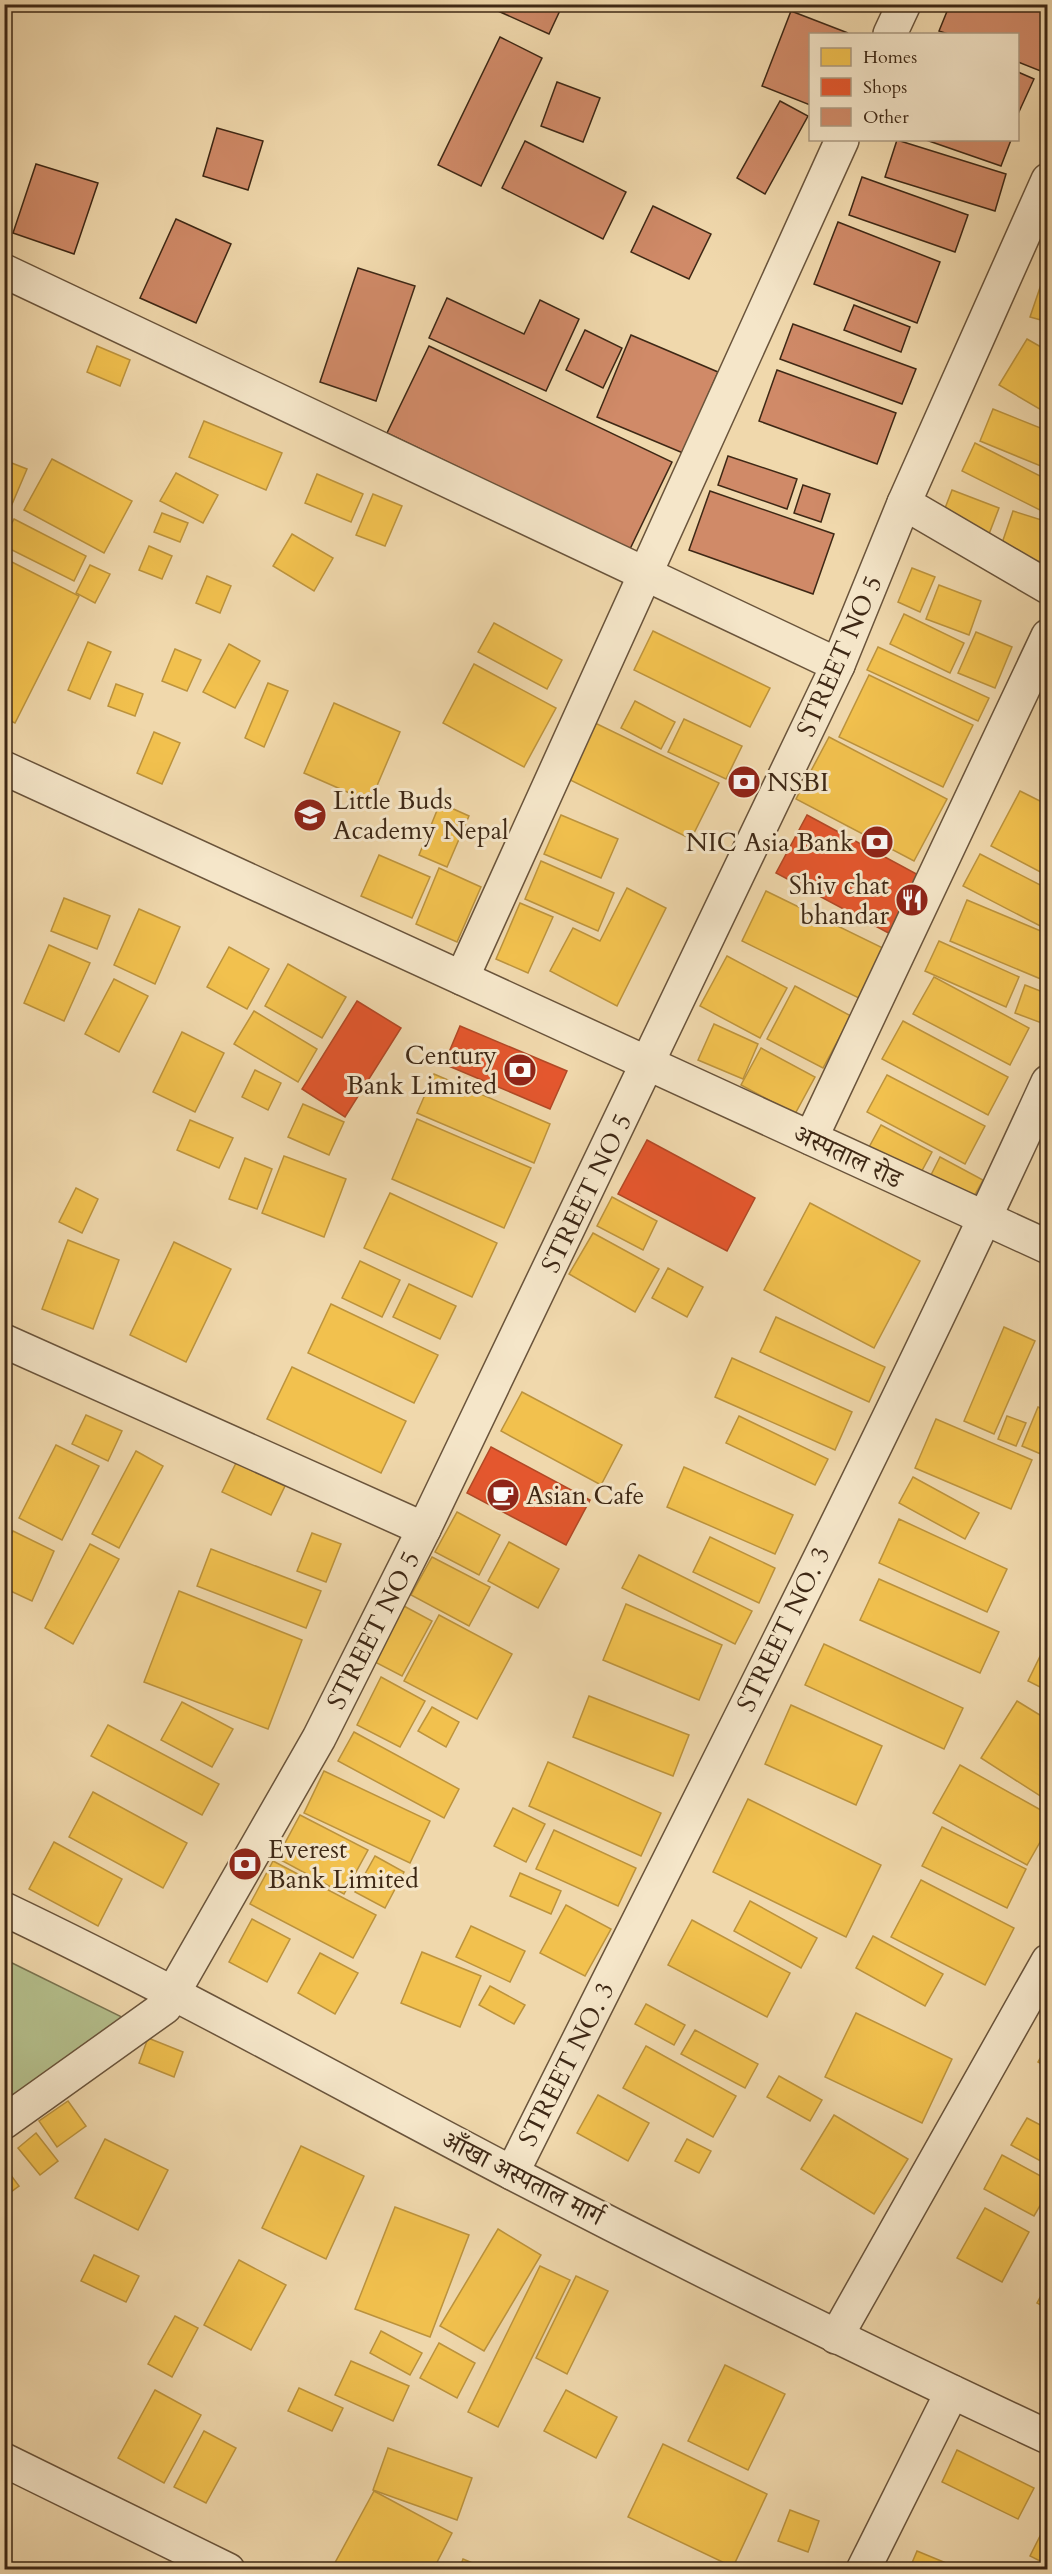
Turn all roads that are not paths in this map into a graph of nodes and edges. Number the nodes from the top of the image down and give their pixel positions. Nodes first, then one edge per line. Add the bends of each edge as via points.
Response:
1 (904, 4) edge
2 (890, 33) edge
3 (842, 141) edge
4 (1047, 180) edge
5 (4, 271) edge
6 (904, 503) junction
7 (645, 573) junction
8 (1047, 587) edge
9 (1047, 636) edge
10 (838, 664) junction
11 (4, 768) edge
12 (462, 978) junction
13 (648, 1063) junction
14 (1047, 1082) edge
15 (811, 1138) junction
16 (985, 1220) junction
17 (1047, 1247) edge
18 (4, 1341) edge
19 (424, 1529) junction
20 (4, 1909) edge
21 (1047, 1961) edge
22 (173, 1993) junction
23 (4, 2122) edge
24 (512, 2173) junction
25 (836, 2337) junction
26 (952, 2392) junction
27 (1047, 2437) edge
28 (4, 2460) edge
29 (228, 2570) edge
30 (862, 2570) edge

1 - 2 street
3 - 7 street
4 - 6 street, STREET NO 5
5 - 7 street
6 - 8 street
6 - 10 street, STREET NO 5
7 - 10 street
7 - 12 street
9 - 15 street
10 - 13 street, STREET NO 5
11 - 12 street, अस्पताल रोड
12 - 13 street, अस्पताल रोड
13 - 15 street, अस्पताल रोड
13 - 19 street, STREET NO 5
14 - 16 street, STREET NO. 3
15 - 16 street, अस्पताल रोड
16 - 17 street, अस्पताल रोड
16 - 24 street, STREET NO. 3
18 - 19 street
19 - 22 street, STREET NO 5 via 319,1738
20 - 22 street, आँखा अस्पताल मार्ग
21 - 25 street
22 - 23 street, STREET NO 5 via 165,2007
22 - 24 street, आँखा अस्पताल मार्ग
24 - 25 street, आँखा अस्पताल मार्ग
25 - 26 street, आँखा अस्पताल मार्ग
26 - 27 street, आँखा अस्पताल मार्ग
26 - 30 street
28 - 29 street

